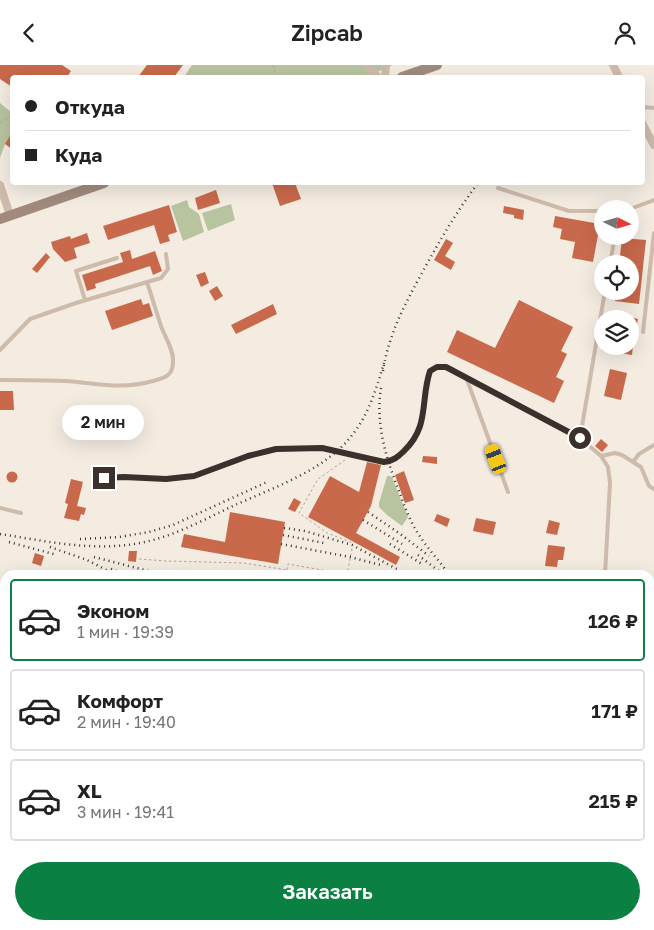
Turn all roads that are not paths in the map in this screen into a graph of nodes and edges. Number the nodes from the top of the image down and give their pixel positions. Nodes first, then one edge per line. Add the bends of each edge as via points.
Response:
1 (367, 65) edge
2 (437, 65) edge
3 (376, 75) edge
4 (408, 75) edge
5 (645, 128) edge
6 (654, 145) edge
7 (98, 185) edge
8 (0, 186) edge
9 (498, 189) dead end
10 (654, 200) edge
11 (639, 206) edge
12 (594, 211) edge
13 (5, 217) edge
14 (654, 233) edge
15 (166, 254) dead end
16 (117, 258) dead end
17 (147, 282) junction
18 (85, 300) junction
19 (603, 300) edge
20 (643, 332) dead end
21 (0, 350) edge
22 (466, 377) junction
23 (0, 379) edge
24 (580, 438) junction
25 (654, 445) edge
26 (601, 456) junction
27 (633, 462) junction
28 (104, 478) dead end
29 (654, 489) edge
30 (508, 493) dead end
31 (0, 508) edge
32 (21, 513) dead end
33 (605, 570) edge
34 (584, 930) edge
35 (622, 930) edge

1 - 3 street
2 - 4 main road
5 - 6 street
7 - 13 main road
8 - 13 street
9 - 12 lane via 569,211
10 - 11 lane
14 - 20 lane
15 - 17 lane via 168,269 161,278
16 - 18 lane via 76,271
17 - 18 lane
17 - 23 lane via 171,350 173,362 167,377 140,385 119,386
18 - 21 lane via 30,319
19 - 24 lane
22 - 24 lane
22 - 28 lane via 446,367 430,371 420,429 411,445 392,461 322,448 276,449 194,476
22 - 30 lane
24 - 26 lane
25 - 27 lane
26 - 27 lane via 615,453
26 - 33 lane via 608,467 610,483
27 - 29 lane via 641,467 649,486
31 - 32 lane
34 - 35 lane

